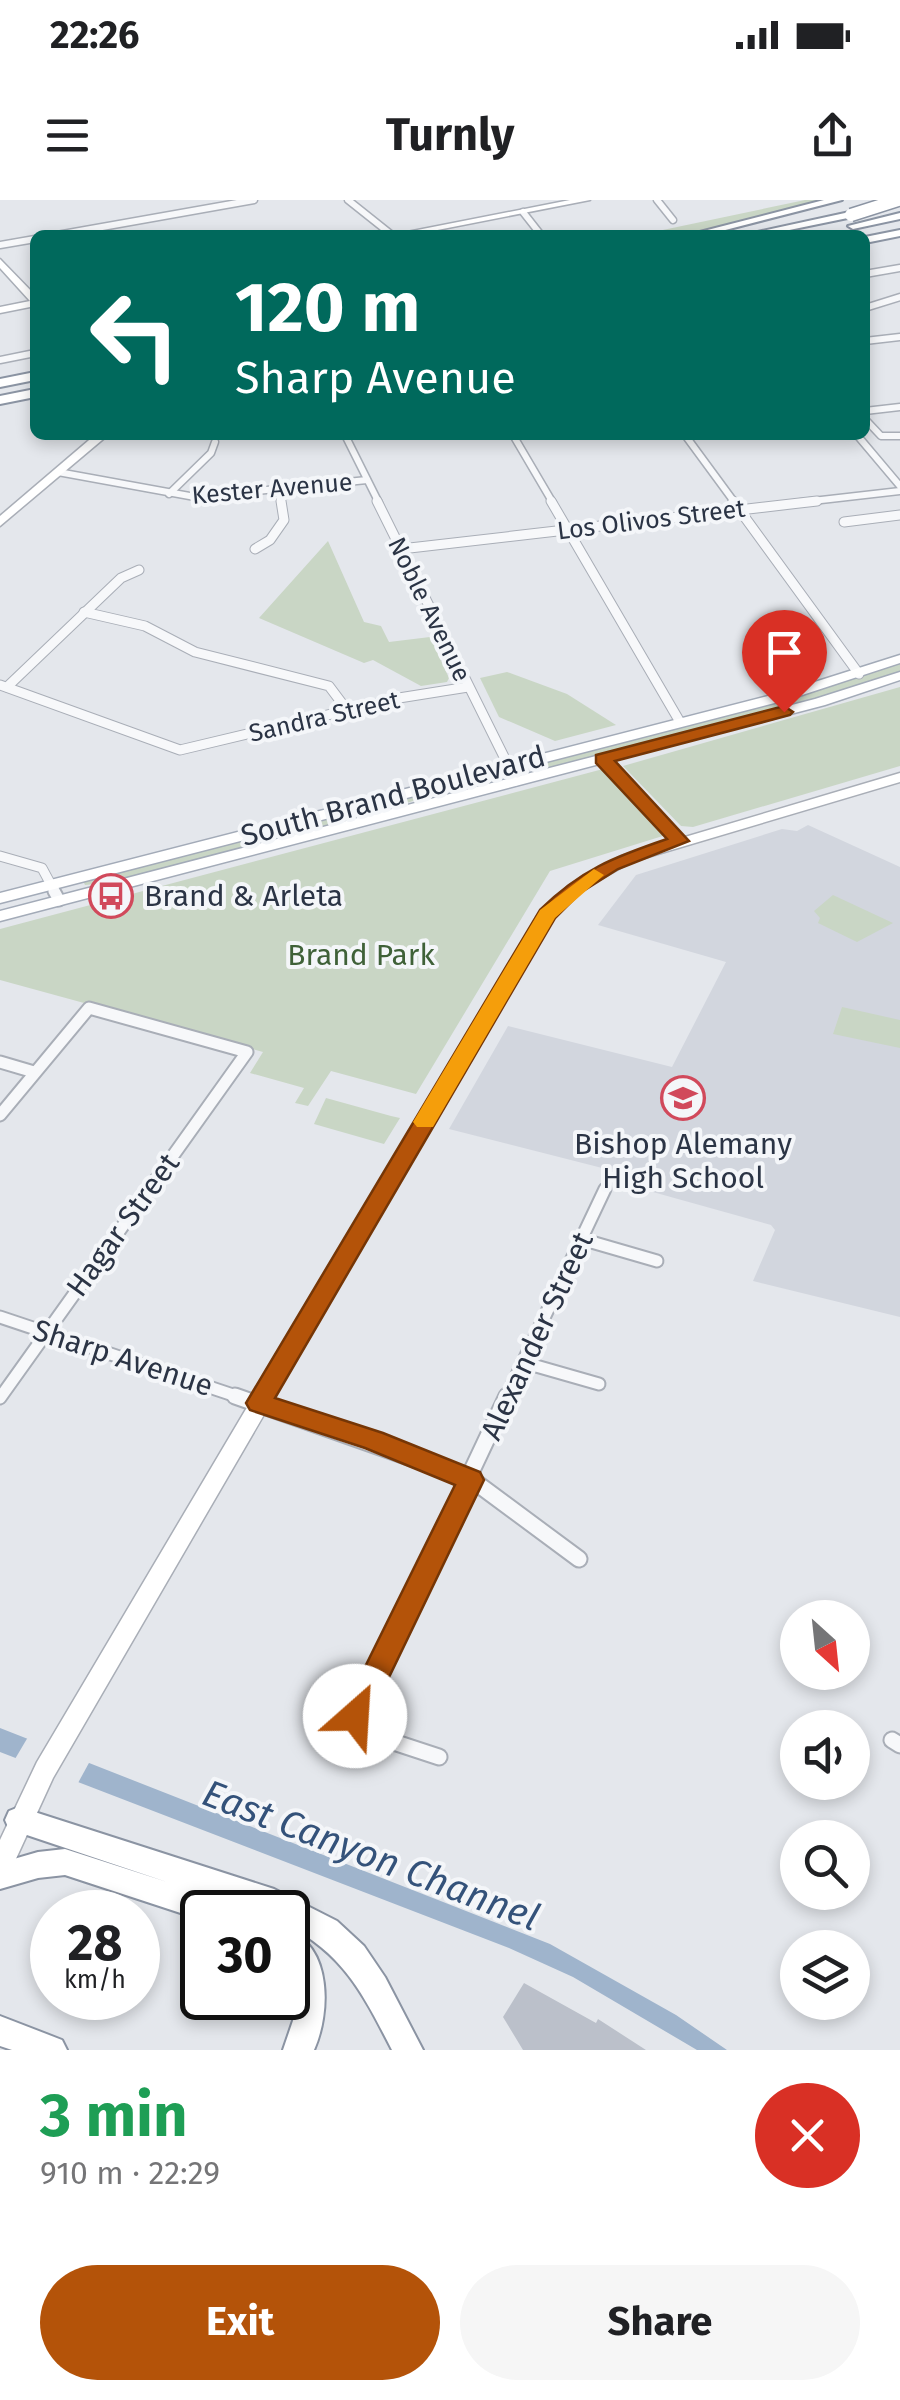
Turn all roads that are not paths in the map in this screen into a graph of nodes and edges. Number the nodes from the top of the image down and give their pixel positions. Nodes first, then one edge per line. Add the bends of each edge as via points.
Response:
1 (254, 200) edge
2 (348, 200) edge
3 (585, 200) edge
4 (657, 200) edge
5 (838, 200) edge
6 (887, 204) edge
7 (899, 204) edge
8 (523, 212) junction
9 (851, 215) junction
10 (900, 216) edge
11 (673, 220) dead end
12 (811, 229) edge
13 (85, 230) edge
14 (387, 230) edge
15 (422, 230) edge
16 (538, 230) edge
17 (713, 230) edge
18 (900, 233) edge
19 (870, 239) edge
20 (30, 240) edge
21 (900, 244) edge
22 (0, 245) edge
23 (870, 249) edge
24 (0, 262) edge
25 (900, 268) edge
26 (870, 273) edge
27 (30, 296) edge
28 (900, 297) edge
29 (30, 303) edge
30 (870, 306) edge
31 (0, 310) edge
32 (900, 334) edge
33 (870, 340) edge
34 (30, 355) edge
35 (0, 360) edge
36 (30, 377) edge
37 (0, 383) edge
38 (30, 394) edge
39 (0, 400) edge
40 (900, 407) edge
41 (870, 410) edge
42 (870, 424) edge
43 (900, 436) edge
44 (96, 440) edge
45 (347, 440) edge
46 (516, 440) edge
47 (689, 440) edge
48 (861, 440) edge
49 (215, 442) dead end
50 (58, 472) junction
51 (367, 480) junction
52 (900, 488) edge
53 (280, 490) junction
54 (168, 494) junction
55 (738, 509) junction
56 (900, 515) edge
57 (1, 520) edge
58 (844, 522) dead end
59 (568, 529) junction
60 (401, 548) junction
61 (255, 549) dead end
62 (139, 570) dead end
63 (84, 612) junction
64 (900, 658) edge
65 (859, 674) junction
66 (900, 676) edge
67 (3, 686) edge
68 (468, 687) junction
69 (347, 710) junction
70 (680, 722) junction
71 (602, 759) junction
72 (507, 766) junction
73 (900, 777) edge
74 (516, 781) junction
75 (680, 841) junction
76 (0, 856) edge
77 (56, 892) junction
78 (0, 898) edge
79 (0, 916) edge
80 (0, 1062) edge
81 (34, 1072) junction
82 (0, 1115) edge
83 (605, 1189) dead end
84 (581, 1240) junction
85 (657, 1261) dead end
86 (0, 1318) edge
87 (46, 1332) junction
88 (522, 1362) junction
89 (599, 1384) dead end
90 (0, 1398) edge
91 (259, 1403) junction
92 (471, 1480) junction
93 (579, 1559) dead end
94 (440, 1757) dead end
95 (10, 1828) edge
96 (0, 1866) edge
97 (0, 1876) edge
98 (180, 1899) edge
99 (310, 1992) edge
100 (0, 2031) edge
101 (52, 2050) edge
102 (298, 2050) edge
103 (408, 2050) edge

1 - 13 street
2 - 14 street
3 - 8 main road
4 - 11 street
5 - 17 highway
6 - 7 highway, bridge
6 - 9 highway
7 - 9 highway, bridge
8 - 15 main road
8 - 16 street
9 - 12 highway
10 - 12 highway
18 - 19 highway
20 - 22 street
21 - 23 highway
24 - 27 main road
25 - 26 street
28 - 30 street
29 - 31 main road
32 - 33 street
34 - 35 street
36 - 37 highway
38 - 39 highway
40 - 41 street
42 - 43 street via 881,436
44 - 50 main road
45 - 51 street, Noble Avenue
46 - 59 street
47 - 55 street
48 - 52 street
49 - 54 street
50 - 54 street, Kester Avenue
50 - 57 main road
51 - 53 street, Kester Avenue
51 - 60 street, Noble Avenue
52 - 55 street, Los Olivos Street
53 - 54 street, Kester Avenue
53 - 61 street via 284,520
55 - 59 street, Los Olivos Street
55 - 65 street
56 - 58 street
59 - 60 street, Los Olivos Street
59 - 70 street
60 - 68 street, Noble Avenue
62 - 63 street
63 - 67 street
63 - 69 street via 145,626 195,652 329,686
64 - 65 main road, South Brand Boulevard
65 - 70 main road, South Brand Boulevard
66 - 71 main road, South Brand Boulevard
67 - 69 street, Sandra Street via 180,750
68 - 69 street, Sandra Street
68 - 72 street, Noble Avenue
70 - 72 main road, South Brand Boulevard
71 - 74 main road, South Brand Boulevard
71 - 75 street
72 - 74 street, Noble Avenue
72 - 77 main road, South Brand Boulevard
73 - 75 main road
74 - 77 main road, South Brand Boulevard
75 - 91 main road via 611,864 547,914
76 - 77 street via 42,868
77 - 78 main road, South Brand Boulevard
77 - 79 main road, South Brand Boulevard
80 - 81 street
81 - 82 street
81 - 87 street, Hagar Street via 89,1008 246,1052
83 - 84 street, Alexander Street
84 - 85 street
84 - 88 street, Alexander Street
86 - 87 street, Sharp Avenue
87 - 90 street, Hagar Street
87 - 91 street, Sharp Avenue
88 - 89 street
88 - 92 street, Alexander Street
91 - 92 street, Sharp Avenue
91 - 95 main road
92 - 93 street, Sharp Avenue
92 - 94 street, Alexander Street via 355,1710 366,1734
95 - 96 main road
95 - 103 highway via 274,1903 327,1931 354,1956
97 - 98 highway via 64,1862
99 - 102 highway via 311,2022
100 - 101 highway

